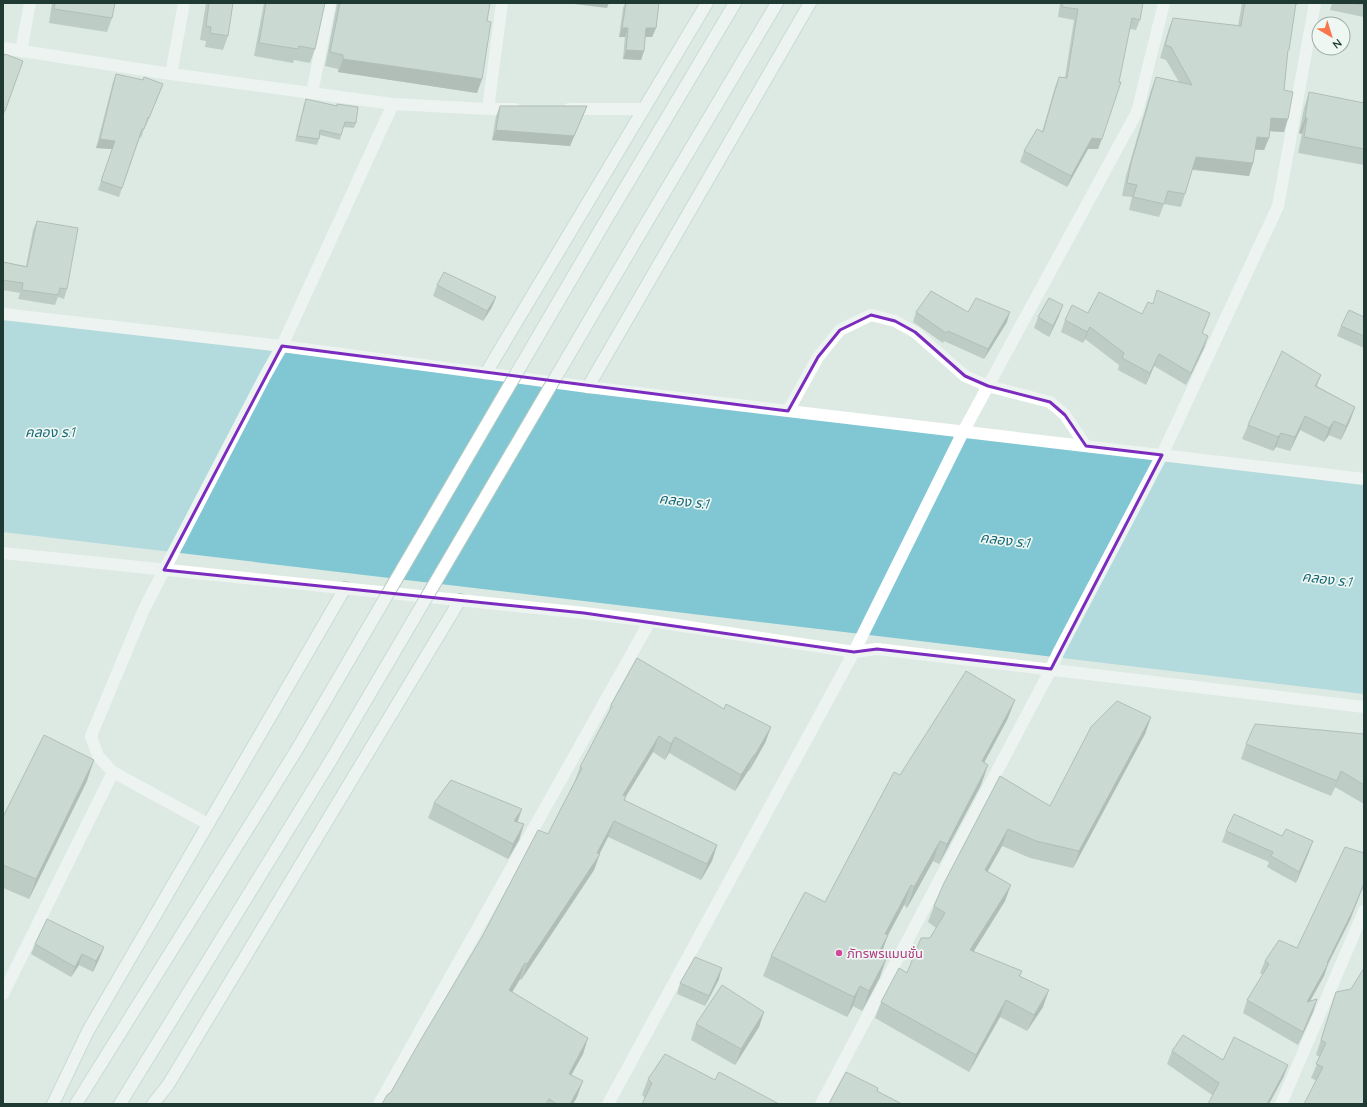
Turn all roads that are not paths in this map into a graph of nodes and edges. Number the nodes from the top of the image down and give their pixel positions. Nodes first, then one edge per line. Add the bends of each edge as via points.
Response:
1 (30, 3) edge
2 (184, 3) edge
3 (330, 3) edge
4 (502, 3) edge
5 (707, 3) edge
6 (735, 3) edge
7 (777, 3) edge
8 (810, 3) edge
9 (1164, 3) edge
10 (1315, 3) edge
11 (3, 48) edge
12 (21, 51) junction
13 (171, 74) junction
14 (312, 93) junction
15 (392, 104) junction
16 (488, 109) junction
17 (527, 109) edge
18 (558, 109) edge
19 (644, 109) junction
20 (3, 314) edge
21 (282, 346) junction
22 (486, 373) junction
23 (988, 386) junction
24 (588, 387) junction
25 (788, 411) junction
26 (963, 432) junction
27 (1086, 446) junction
28 (1162, 455) junction
29 (1364, 479) edge
30 (3, 553) edge
31 (164, 570) junction
32 (345, 588) junction
33 (460, 600) junction
34 (650, 621) junction
35 (854, 652) junction
36 (1051, 669) junction
37 (1364, 706) edge
38 (113, 772) junction
39 (208, 824) junction
40 (1364, 912) edge
41 (3, 994) edge
42 (53, 1104) edge
43 (76, 1104) edge
44 (120, 1104) edge
45 (153, 1104) edge
46 (379, 1104) edge
47 (608, 1104) edge
48 (821, 1104) edge
49 (1281, 1104) edge

1 - 12 street
2 - 13 street
3 - 14 street
4 - 16 street
5 - 19 street
6 - 43 street, bridge via 602,225 296,751
7 - 44 street, bridge via 331,760
8 - 24 street
9 - 23 street via 1137,112
10 - 28 street via 1278,206
11 - 12 street
12 - 13 street
13 - 14 street
14 - 15 street
15 - 16 street
15 - 21 street
16 - 17 street
18 - 19 street
19 - 22 street
20 - 21 street
21 - 22 street
21 - 31 street
22 - 24 street
23 - 25 street via 965,376 915,332 895,321 871,315 840,330 818,357
23 - 26 street
23 - 27 street via 1050,402 1065,415
24 - 25 street
25 - 26 street
26 - 27 street
26 - 35 street
27 - 28 street
28 - 29 street
28 - 36 street
30 - 31 street
31 - 32 street
31 - 38 street via 144,609 91,736 98,756
32 - 33 street
32 - 39 street
33 - 34 street
33 - 45 street via 168,1085
34 - 35 street
34 - 46 street
35 - 36 street via 877,649
35 - 47 street
36 - 37 street
36 - 48 street
38 - 39 street
38 - 41 street
39 - 42 street via 88,1031
40 - 49 street

